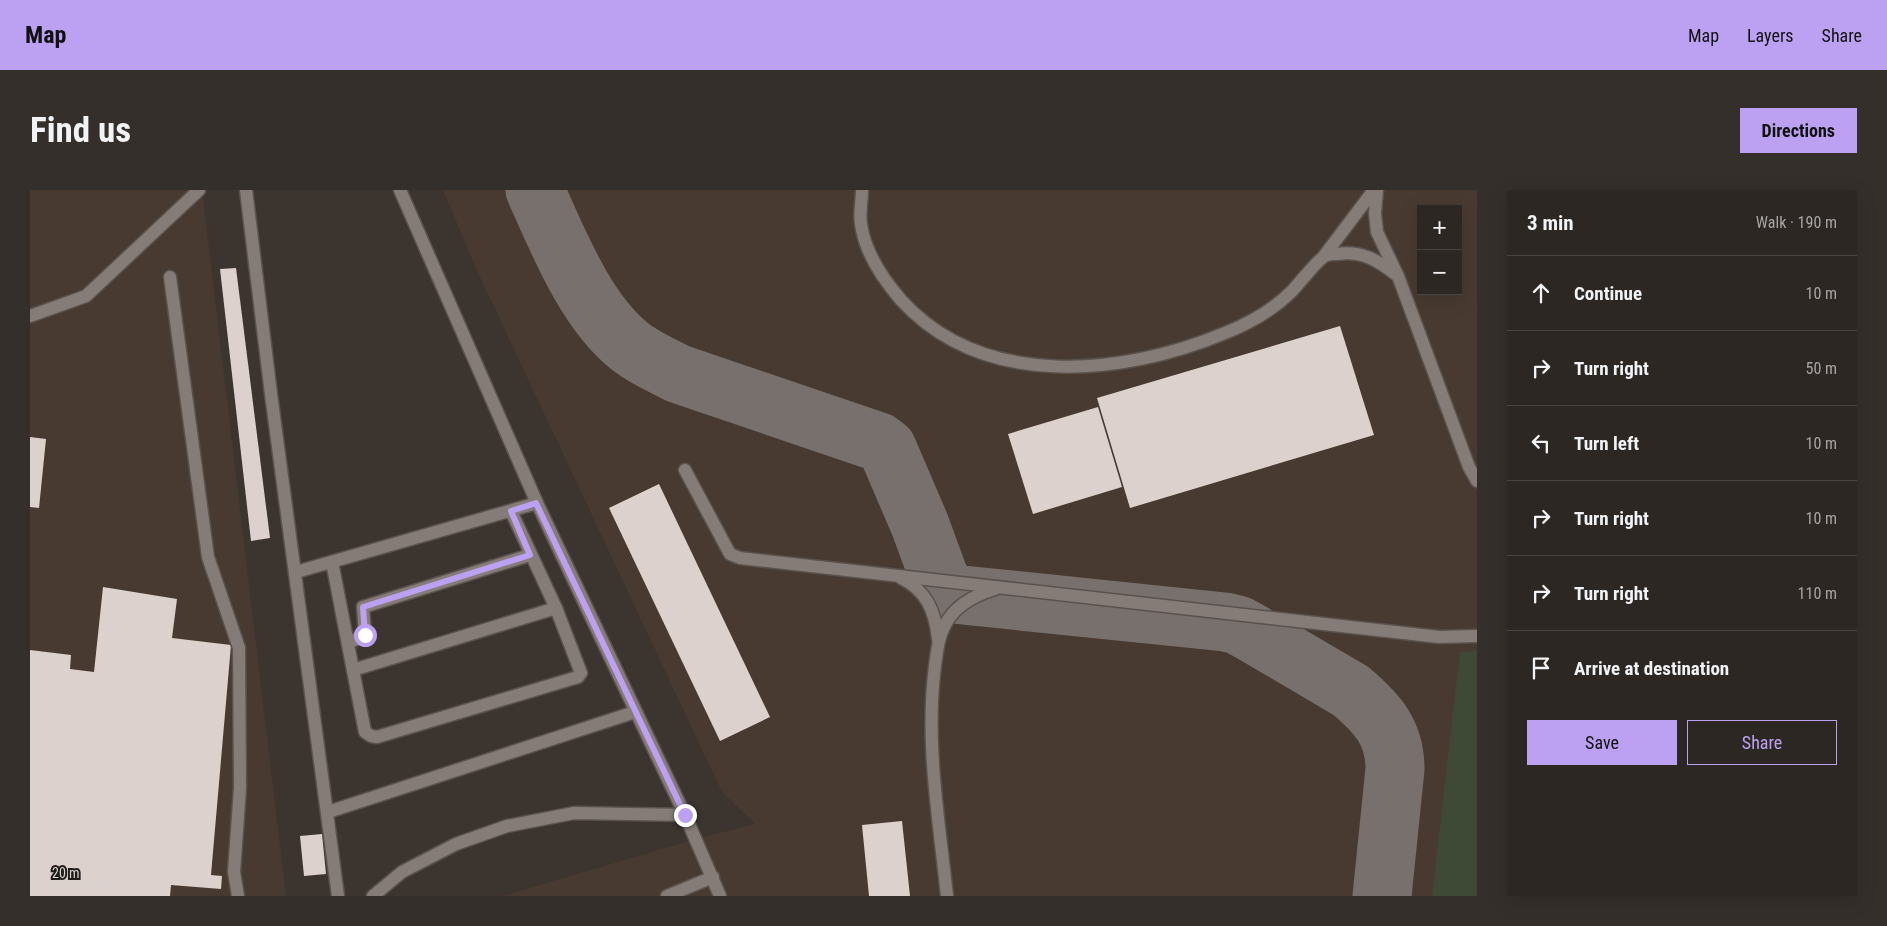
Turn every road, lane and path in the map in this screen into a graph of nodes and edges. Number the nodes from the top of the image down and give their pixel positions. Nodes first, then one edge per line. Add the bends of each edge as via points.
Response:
1 (199, 190) edge
2 (246, 190) edge
3 (400, 190) edge
4 (862, 190) edge
5 (1376, 190) edge
6 (1324, 256) junction
7 (1398, 276) junction
8 (170, 278) dead end
9 (30, 316) edge
10 (685, 470) dead end
11 (1477, 481) edge
12 (536, 503) junction
13 (511, 511) junction
14 (530, 555) junction
15 (332, 562) junction
16 (296, 572) junction
17 (897, 576) junction
18 (999, 587) junction
19 (556, 608) junction
20 (1477, 636) edge
21 (938, 642) junction
22 (348, 643) junction
23 (352, 670) junction
24 (636, 712) junction
25 (328, 812) junction
26 (685, 815) junction
27 (713, 876) junction
28 (238, 896) edge
29 (338, 896) edge
30 (373, 896) edge
31 (667, 896) edge
32 (720, 896) edge
33 (946, 896) edge

1 - 9 lane via 86,296
2 - 16 lane
3 - 12 lane
4 - 6 lane via 860,224 872,262 888,286 913,313 943,334 973,350 1013,363 1090,367 1165,354 1226,333 1271,310
5 - 6 lane
5 - 7 lane via 1377,232
6 - 7 lane via 1347,252 1364,255 1381,262
7 - 11 lane
8 - 28 lane via 208,557 239,648 240,788 234,872
10 - 17 lane via 730,554 740,558
12 - 13 lane
12 - 24 lane
13 - 14 lane
13 - 15 lane
14 - 19 lane
14 - 22 lane via 363,607 365,635
15 - 16 lane
15 - 22 lane
16 - 25 lane
17 - 18 lane
17 - 21 lane via 913,584 931,607
18 - 20 lane via 1439,637
18 - 21 lane via 976,595 954,612
19 - 23 lane
19 - 23 lane via 580,668 578,677 378,737 365,732
21 - 33 lane via 931,722
22 - 23 lane
24 - 25 lane
24 - 26 lane
25 - 29 lane
26 - 27 lane
26 - 30 lane via 574,813 508,826 456,844 425,860 402,872
27 - 31 lane
27 - 32 lane

